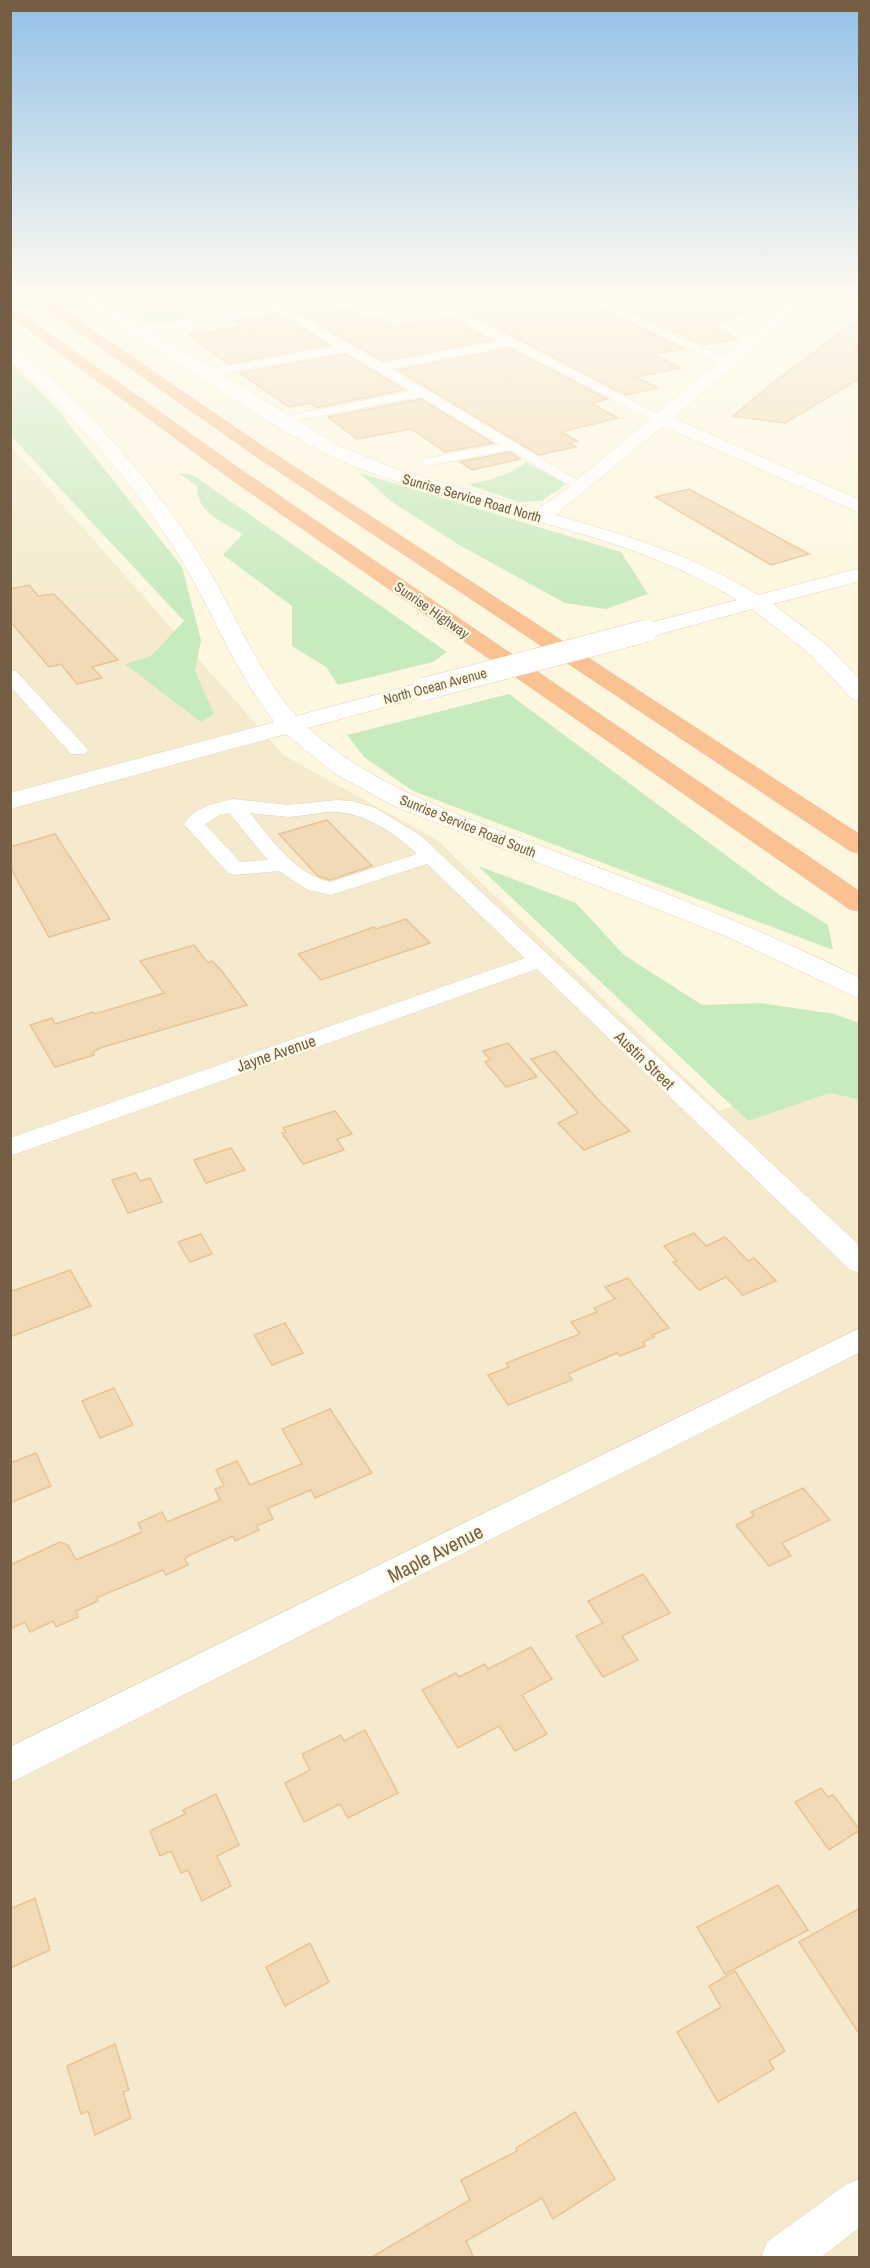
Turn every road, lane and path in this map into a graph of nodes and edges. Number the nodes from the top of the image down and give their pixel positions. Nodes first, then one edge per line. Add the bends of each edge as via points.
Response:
1 (65, 401) edge
2 (135, 401) edge
3 (186, 401) edge
4 (249, 401) edge
5 (384, 401) edge
6 (435, 401) edge
7 (626, 401) edge
8 (683, 401) edge
9 (662, 419) junction
10 (282, 422) junction
11 (510, 446) junction
12 (428, 462) dead end
13 (580, 486) junction
14 (860, 507) edge
15 (540, 517) junction
16 (860, 573) edge
17 (758, 601) junction
18 (10, 675) edge
19 (860, 694) edge
20 (291, 724) junction
21 (78, 750) dead end
22 (10, 801) edge
23 (233, 805) junction
24 (860, 846) edge
25 (431, 856) junction
26 (284, 862) junction
27 (860, 904) edge
28 (541, 960) junction
29 (860, 990) edge
30 (10, 1147) edge
31 (860, 1263) edge
32 (860, 1339) edge
33 (10, 1766) edge
34 (860, 2200) edge
35 (783, 2258) edge

1 - 20 main road, Sunrise Service Road South via 145,493 194,564 273,704
2 - 27 highway, Sunrise Highway
3 - 24 highway
4 - 10 main road, Sunrise Service Road North
5 - 10 street
6 - 11 street
7 - 9 street
8 - 9 main road
9 - 13 main road
9 - 14 main road
10 - 15 main road, Sunrise Service Road North via 323,446 370,466
11 - 12 street
11 - 13 street
13 - 15 main road
15 - 17 main road, Sunrise Service Road North via 670,558
16 - 17 main road, North Ocean Avenue
17 - 19 main road, Sunrise Service Road North via 811,641
17 - 20 main road, North Ocean Avenue, bridge
18 - 21 street
20 - 22 main road, North Ocean Avenue
20 - 29 main road, Sunrise Service Road South via 329,758 411,804 749,935
23 - 25 street, Austin Street via 289,811 339,804 356,808 413,839
23 - 26 street
23 - 26 street, Austin Street via 201,815 194,824 235,869
25 - 26 street via 331,889 315,887
25 - 28 street, Austin Street
28 - 30 street, Jayne Avenue
28 - 31 street, Austin Street
32 - 33 street, Maple Avenue
34 - 35 street

